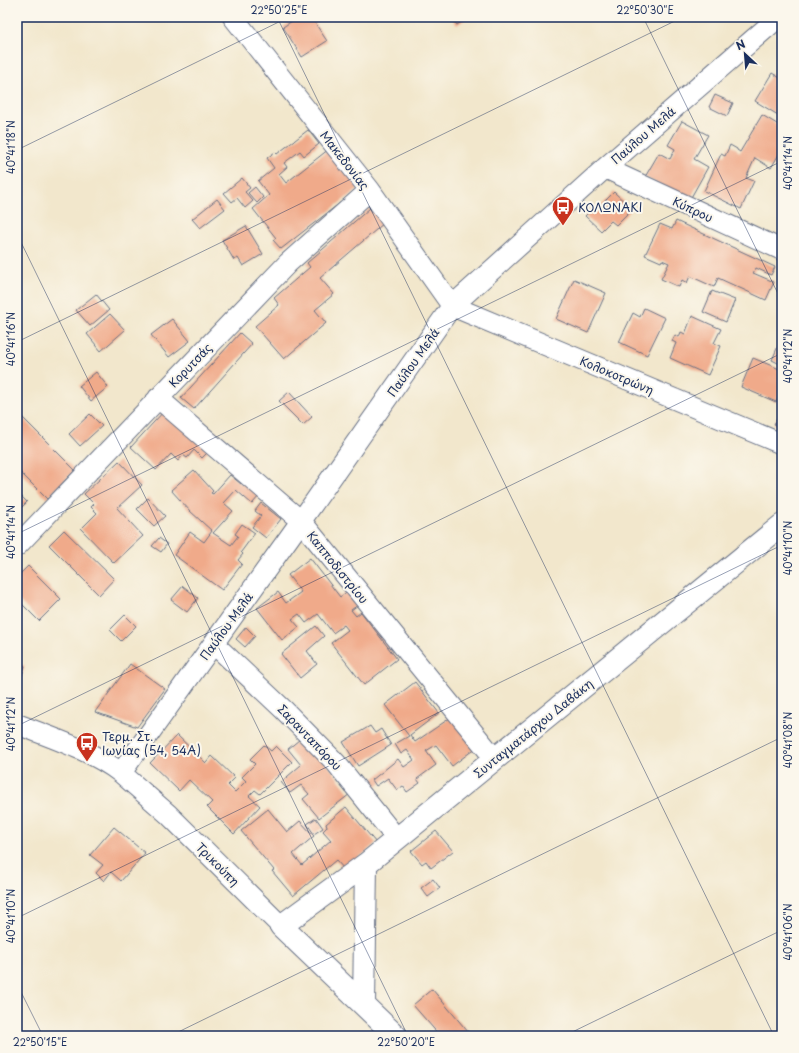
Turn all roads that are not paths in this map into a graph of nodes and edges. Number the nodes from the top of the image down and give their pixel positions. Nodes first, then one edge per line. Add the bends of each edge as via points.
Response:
1 (233, 17) edge
2 (779, 17) edge
3 (605, 168) junction
4 (370, 190) junction
5 (782, 250) edge
6 (452, 306) junction
7 (158, 398) junction
8 (782, 444) edge
9 (301, 521) junction
10 (782, 525) edge
11 (17, 546) edge
12 (214, 644) junction
13 (17, 724) edge
14 (495, 759) junction
15 (121, 773) junction
16 (396, 838) junction
17 (366, 864) junction
18 (281, 926) junction
19 (364, 1005) junction
20 (396, 1036) edge

1 - 4 street, Μακεδονίας
2 - 3 street, Παύλου Μελά
3 - 5 street, Κύπρου
3 - 6 street, Παύλου Μελά
4 - 6 street, Μακεδονίας
4 - 7 street, Κορυτσάς via 288,263
6 - 8 street, Κολοκοτρώνη
6 - 9 street, Παύλου Μελά
7 - 9 street, Καπποδιστρίου
7 - 11 street, Κορυτσάς
9 - 12 street, Παύλου Μελά
9 - 14 street, Καπποδιστρίου
10 - 14 street, Συνταγματάρχου Δαβάκη
12 - 15 street, Παύλου Μελά
12 - 16 street, Σαρανταπόρου via 336,763
13 - 15 street, Τρικούπη via 70,745
14 - 16 street, Συνταγματάρχου Δαβάκη
15 - 18 street, Τρικούπη via 168,814
16 - 17 street, Συνταγματάρχου Δαβάκη
17 - 18 street, Συνταγματάρχου Δαβάκη
17 - 19 street
18 - 19 street, Τρικούπη
19 - 20 street, Τρικούπη

